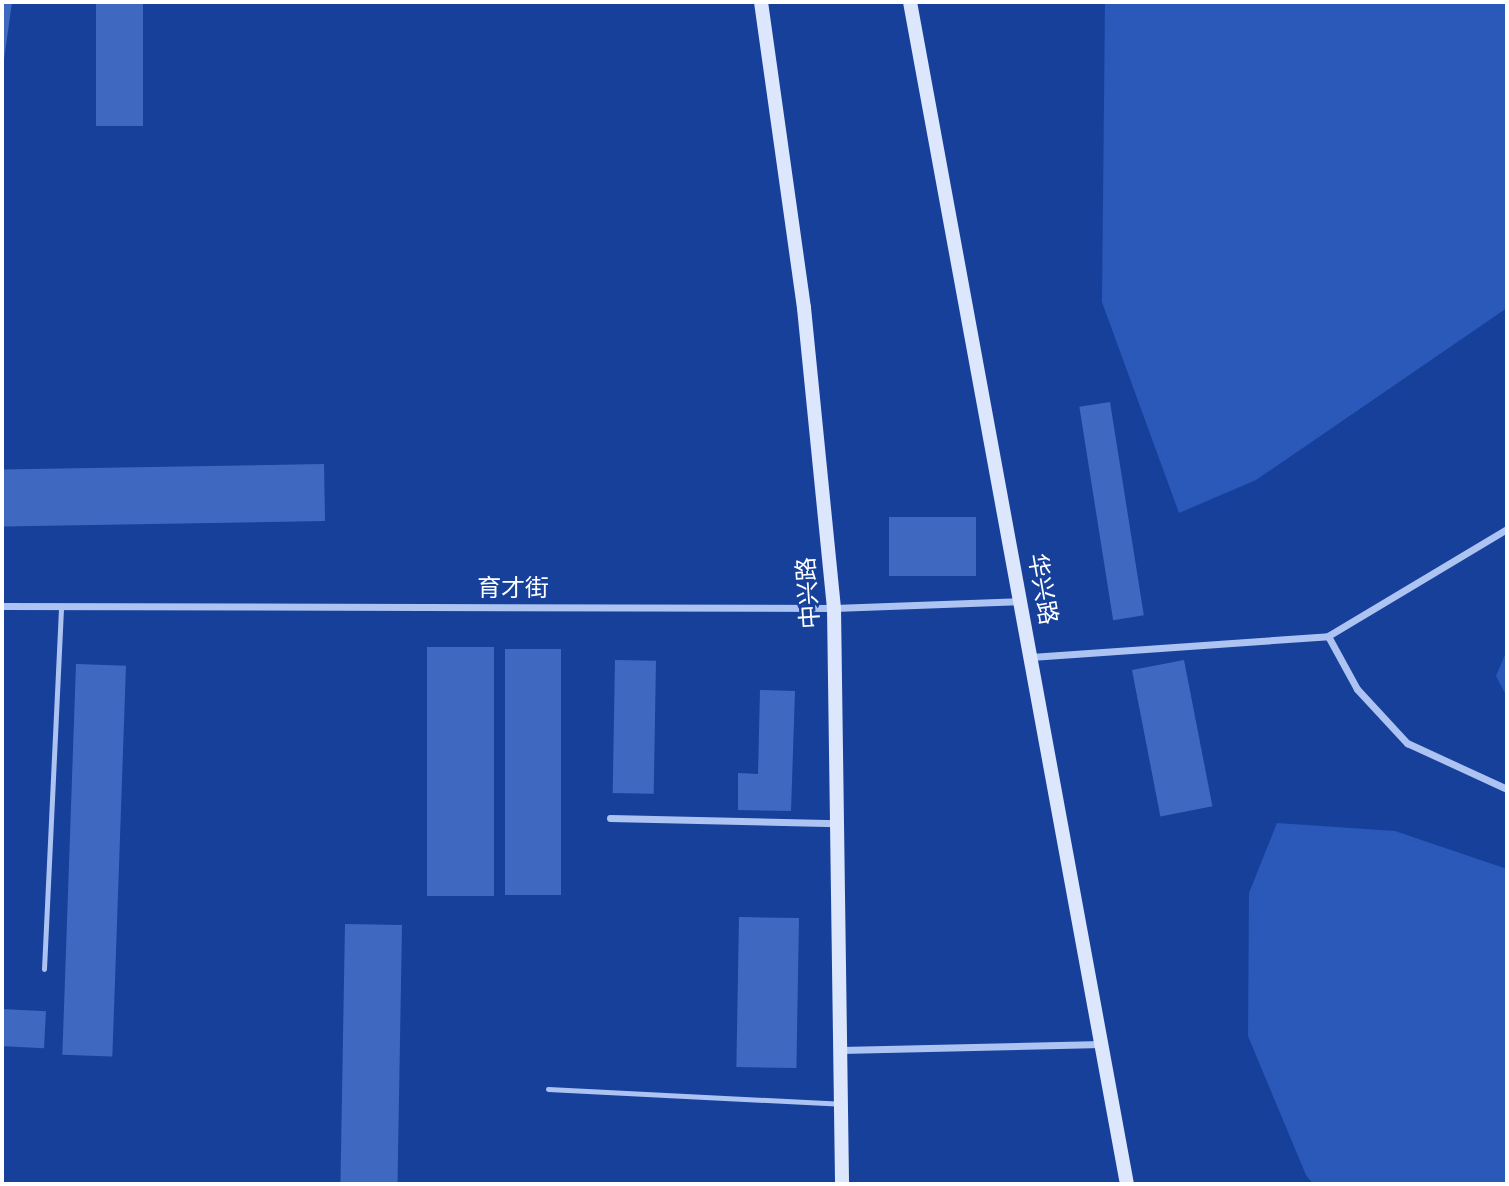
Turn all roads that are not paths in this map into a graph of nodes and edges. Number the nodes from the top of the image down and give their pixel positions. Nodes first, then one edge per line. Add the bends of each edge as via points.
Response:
1 (761, 2) edge
2 (910, 2) edge
3 (1507, 529) edge
4 (1023, 601) junction
5 (2, 606) edge
6 (61, 606) junction
7 (834, 608) junction
8 (1328, 636) junction
9 (1031, 657) junction
10 (1507, 789) edge
11 (610, 818) dead end
12 (837, 823) junction
13 (44, 969) dead end
14 (1102, 1044) junction
15 (840, 1050) junction
16 (548, 1089) dead end
17 (841, 1104) junction
18 (842, 1184) edge
19 (1127, 1184) edge

1 - 7 main road, 中兴路 via 804,308
2 - 4 main road, 华兴路
3 - 8 street
4 - 7 street, 育才街
4 - 9 main road, 华兴路
5 - 6 street, 育才街
6 - 7 street, 育才街
6 - 13 lane
7 - 12 main road, 中兴路
8 - 9 street
8 - 10 street via 1357,689 1407,743
9 - 14 main road, 华兴路
11 - 12 street
12 - 15 main road, 中兴路
14 - 15 street
14 - 19 main road, 华兴路
15 - 17 main road, 中兴路
16 - 17 lane
17 - 18 main road, 中兴路

